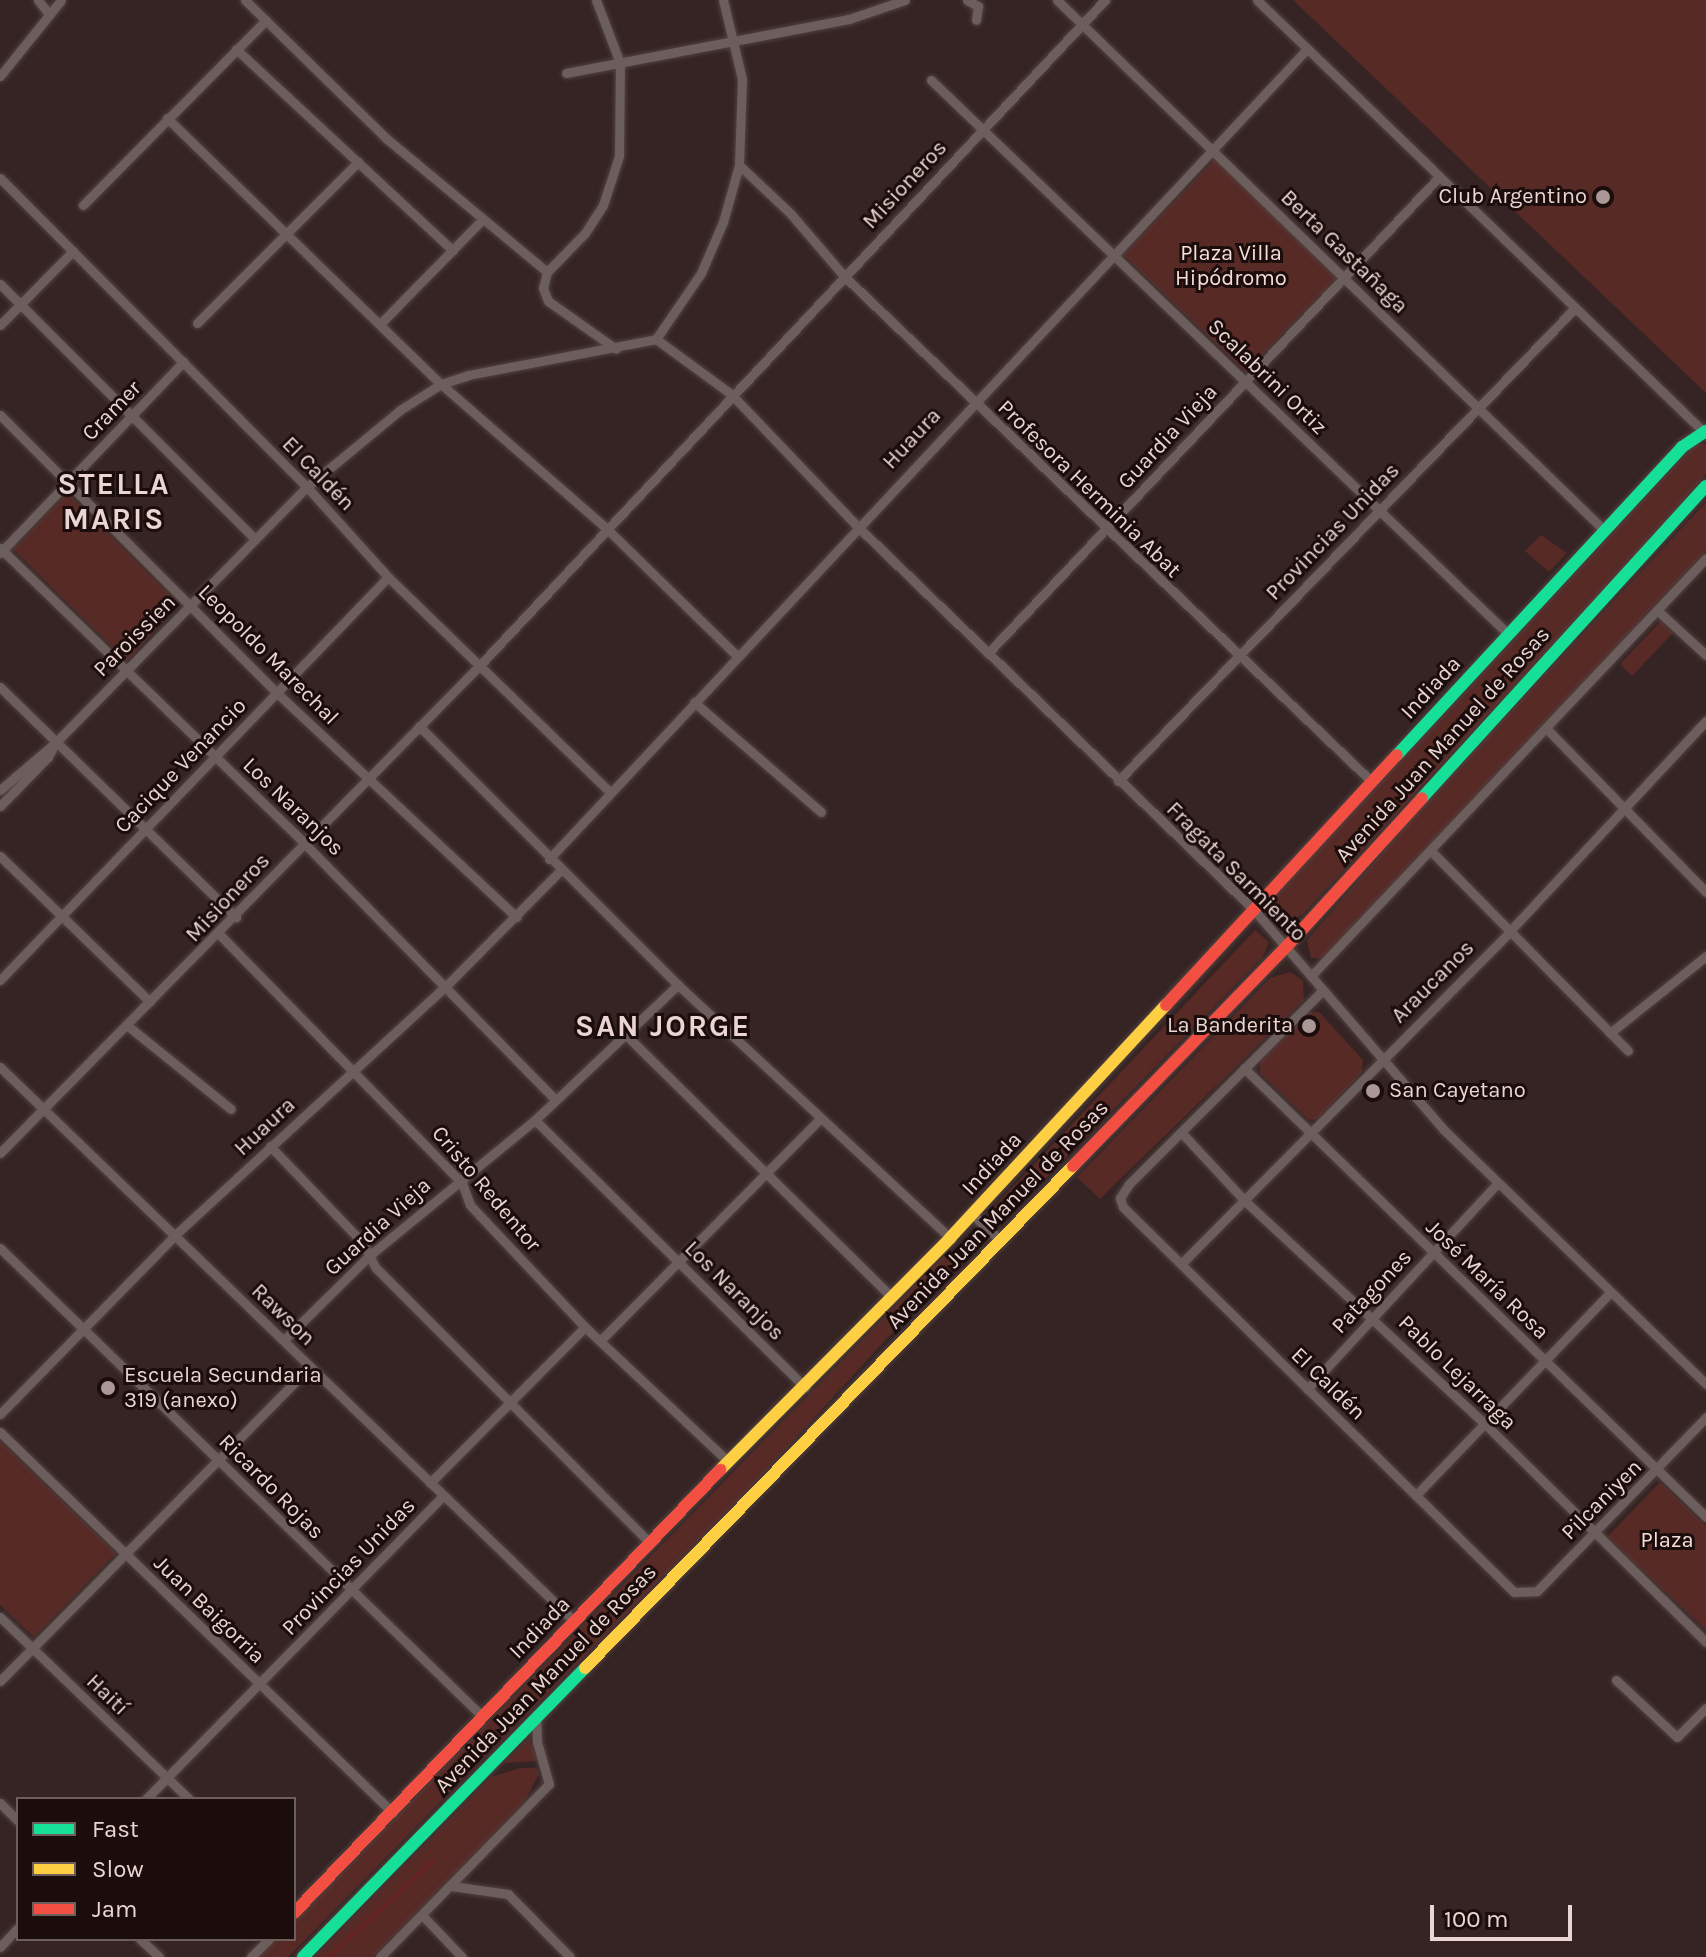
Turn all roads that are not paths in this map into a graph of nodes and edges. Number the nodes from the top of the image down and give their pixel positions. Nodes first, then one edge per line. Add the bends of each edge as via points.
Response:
1 (38, 0) edge
2 (61, 0) edge
3 (245, 0) edge
4 (596, 0) edge
5 (723, 0) edge
6 (905, 0) edge
7 (967, 0) edge
8 (1057, 0) edge
9 (1105, 0) edge
10 (1257, 0) edge
11 (49, 14) junction
12 (266, 20) junction
13 (976, 20) dead end
14 (1083, 24) junction
15 (736, 41) junction
16 (236, 49) junction
17 (1307, 49) junction
18 (620, 63) junction
19 (566, 73) dead end
20 (0, 76) edge
21 (931, 80) dead end
22 (167, 118) junction
23 (982, 128) junction
24 (1214, 152) junction
25 (358, 162) junction
26 (739, 165) junction
27 (1439, 177) junction
28 (0, 178) edge
29 (83, 205) dead end
30 (481, 221) junction
31 (287, 234) junction
32 (73, 251) junction
33 (453, 251) junction
34 (1117, 256) junction
35 (547, 272) junction
36 (844, 276) junction
37 (1345, 276) junction
38 (0, 284) edge
39 (21, 304) junction
40 (1575, 308) junction
41 (197, 323) dead end
42 (380, 324) junction
43 (0, 325) edge
44 (656, 339) junction
45 (616, 349) junction
46 (183, 362) junction
47 (1245, 382) junction
48 (441, 384) junction
49 (731, 394) junction
50 (973, 401) junction
51 (1478, 408) junction
52 (133, 414) junction
53 (0, 415) edge
54 (1706, 433) edge
55 (68, 482) junction
56 (1706, 486) edge
57 (307, 487) junction
58 (1378, 511) junction
59 (856, 525) junction
60 (606, 528) junction
61 (1105, 529) junction
62 (1605, 531) junction
63 (255, 539) junction
64 (1, 551) edge
65 (1706, 558) edge
66 (388, 577) junction
67 (191, 604) junction
68 (1658, 611) junction
69 (1508, 634) junction
70 (988, 653) junction
71 (1706, 655) edge
72 (737, 656) junction
73 (1238, 658) junction
74 (480, 665) junction
75 (126, 670) junction
76 (0, 687) edge
77 (277, 693) junction
78 (694, 702) junction
79 (1706, 721) edge
80 (419, 726) junction
81 (1546, 728) junction
82 (56, 742) junction
83 (215, 757) junction
84 (370, 777) junction
85 (1118, 781) junction
86 (1372, 782) junction
87 (0, 790) edge
88 (611, 793) junction
89 (0, 806) edge
90 (1622, 810) junction
91 (821, 812) dead end
92 (145, 828) junction
93 (304, 843) junction
94 (1432, 852) junction
95 (0, 856) edge
96 (549, 859) junction
97 (560, 871) junction
98 (1706, 892) edge
99 (1255, 911) junction
100 (62, 914) junction
101 (236, 917) junction
102 (516, 917) junction
103 (1509, 932) junction
104 (220, 935) junction
105 (1287, 946) junction
106 (1706, 956) edge
107 (1311, 976) junction
108 (0, 980) edge
109 (678, 985) junction
110 (446, 986) junction
111 (1321, 992) junction
112 (150, 1002) junction
113 (128, 1026) junction
114 (1610, 1033) junction
115 (627, 1036) junction
116 (1628, 1051) dead end
117 (1380, 1060) junction
118 (0, 1067) edge
119 (1244, 1068) junction
120 (354, 1069) junction
121 (554, 1098) junction
122 (45, 1108) junction
123 (231, 1109) dead end
124 (820, 1119) junction
125 (535, 1120) junction
126 (1181, 1132) junction
127 (1313, 1133) junction
128 (270, 1146) junction
129 (0, 1153) edge
130 (766, 1173) junction
131 (462, 1183) junction
132 (1497, 1184) junction
133 (1245, 1201) junction
134 (972, 1214) junction
135 (175, 1235) junction
136 (950, 1238) junction
137 (1001, 1241) junction
138 (0, 1248) edge
139 (1433, 1254) junction
140 (370, 1255) junction
141 (678, 1261) junction
142 (1181, 1264) junction
143 (1610, 1293) junction
144 (892, 1297) junction
145 (1373, 1318) junction
146 (585, 1327) junction
147 (83, 1329) junction
148 (284, 1340) junction
149 (600, 1341) junction
150 (1544, 1359) junction
151 (310, 1367) junction
152 (1706, 1384) edge
153 (805, 1387) junction
154 (1307, 1389) junction
155 (510, 1403) junction
156 (0, 1414) edge
157 (1706, 1417) edge
158 (1484, 1423) junction
159 (0, 1432) edge
160 (218, 1459) junction
161 (729, 1462) junction
162 (1657, 1471) junction
163 (430, 1483) junction
164 (1416, 1495) junction
165 (443, 1496) junction
166 (1706, 1517) edge
167 (1593, 1534) junction
168 (649, 1542) junction
169 (126, 1554) junction
170 (350, 1591) junction
171 (1514, 1592) joint
172 (0, 1617) edge
173 (575, 1622) junction
174 (1706, 1642) edge
175 (32, 1649) junction
176 (1616, 1680) dead end
177 (0, 1681) edge
178 (259, 1684) junction
179 (1706, 1708) edge
180 (483, 1717) junction
181 (536, 1717) junction
182 (167, 1778) junction
183 (148, 1797) edge
184 (187, 1797) edge
185 (0, 1803) edge
186 (393, 1813) junction
187 (16, 1819) edge
188 (451, 1886) junction
189 (296, 1907) edge
190 (422, 1915) junction
191 (16, 1930) edge
192 (142, 1941) edge
193 (267, 1941) edge
194 (0, 1947) edge
195 (159, 1957) edge
196 (251, 1957) edge
197 (303, 1957) edge
198 (380, 1957) edge
199 (462, 1957) edge
200 (570, 1957) edge

1 - 11 street
2 - 11 street
3 - 12 street
4 - 18 street
5 - 15 street
6 - 15 street via 849,19
7 - 13 street via 978,6
8 - 14 street, Berta Gastañaga
9 - 14 street, Misioneros
10 - 17 street
11 - 20 street
12 - 16 street
12 - 30 street via 387,139
14 - 23 street, Misioneros
14 - 24 street, Berta Gastañaga
15 - 18 street
15 - 26 street via 742,79
16 - 22 street
16 - 25 street
17 - 24 street, Huaura
17 - 27 street
18 - 19 street
18 - 35 street via 619,156 603,205 585,233
21 - 23 street, Scalabrini Ortiz
22 - 29 street
22 - 31 street
23 - 34 street, Scalabrini Ortiz
23 - 36 street, Misioneros
24 - 34 street, Huaura
24 - 37 street, Berta Gastañaga
25 - 31 street
25 - 33 street
26 - 36 street, Profesora Herminia Abat via 790,213
26 - 44 street via 701,273
27 - 37 street, Guardia Vieja
27 - 40 street
28 - 32 street, El Caldén
30 - 33 street
30 - 35 street
31 - 41 street
31 - 42 street
32 - 39 street
32 - 46 street, El Caldén
33 - 42 street
34 - 47 street, Scalabrini Ortiz
34 - 50 street, Huaura
35 - 45 street via 543,288 548,301
36 - 49 street, Misioneros
36 - 50 street, Profesora Herminia Abat
37 - 47 street, Guardia Vieja
37 - 51 street, Berta Gastañaga
38 - 39 street
39 - 43 street
39 - 52 street
40 - 51 street, Provincias Unidas
40 - 54 street
42 - 48 street
44 - 45 street, Paroissien
44 - 49 street, Fragata Sarmiento
45 - 48 street, Paroissien via 538,360
46 - 52 street, Cramer
46 - 57 street, El Caldén
47 - 58 street, Scalabrini Ortiz
47 - 61 street, Guardia Vieja
48 - 57 street, Paroissien via 378,425
48 - 60 street
49 - 59 street, Fragata Sarmiento
49 - 60 street, Misioneros
50 - 59 street, Huaura
50 - 61 street, Profesora Herminia Abat
51 - 58 street, Provincias Unidas
51 - 62 street, Berta Gastañaga
52 - 55 street, Cramer
52 - 63 street
53 - 55 street, Leopoldo Marechal
54 - 62 street, Indiada via 1682,447
55 - 64 street, Cramer
55 - 67 street, Leopoldo Marechal
56 - 105 street, Avenida Juan Manuel de Rosas
57 - 63 street, Paroissien
57 - 66 street, El Caldén
58 - 69 street, Scalabrini Ortiz
58 - 73 street, Provincias Unidas
59 - 70 street, Fragata Sarmiento
59 - 72 street, Huaura
60 - 72 street
60 - 74 street, Misioneros
61 - 70 street, Guardia Vieja
61 - 73 street, Profesora Herminia Abat
62 - 69 street, Indiada
63 - 67 street, Paroissien
64 - 75 street, Los Naranjos
65 - 68 street
66 - 74 street, El Caldén
66 - 77 street, Cacique Venancio
67 - 75 street, Paroissien
67 - 77 street, Leopoldo Marechal
68 - 71 street
68 - 81 street
69 - 86 street, Indiada
70 - 85 street, Fragata Sarmiento
72 - 78 street, Huaura
73 - 85 street, Provincias Unidas
73 - 86 street, Profesora Herminia Abat
74 - 80 street, Misioneros
74 - 88 street, El Caldén
75 - 82 street, Paroissien
75 - 83 street, Los Naranjos
76 - 82 street
77 - 83 street, Cacique Venancio
77 - 84 street, Leopoldo Marechal
78 - 88 street, Huaura
78 - 91 street
79 - 90 street, Araucanos
80 - 84 street, Misioneros
80 - 96 street
81 - 90 street
81 - 94 street
82 - 87 street, Paroissien
82 - 89 street, Paroissien
82 - 92 street
83 - 92 street, Cacique Venancio
83 - 93 street, Los Naranjos
84 - 93 street, Misioneros
84 - 102 street, Leopoldo Marechal
85 - 99 street, Fragata Sarmiento
86 - 99 street, Indiada
88 - 96 street, Huaura
90 - 98 street
90 - 103 street, Araucanos
92 - 100 street, Cacique Venancio
92 - 101 street
93 - 101 street, Misioneros
93 - 110 street, Los Naranjos
94 - 103 street
94 - 107 street
95 - 100 street
96 - 97 street
97 - 102 street, Huaura
97 - 109 street
99 - 105 street, Fragata Sarmiento
99 - 134 street, Indiada
100 - 108 street, Cacique Venancio
100 - 112 street
101 - 104 street, Misioneros
102 - 110 street, Huaura
103 - 114 street
103 - 117 street, Araucanos
104 - 112 street, Misioneros
104 - 120 street, Cristo Redentor
105 - 107 street, Fragata Sarmiento
105 - 137 street, Avenida Juan Manuel de Rosas
106 - 114 street
107 - 111 street, Fragata Sarmiento
109 - 115 street, Guardia Vieja
109 - 124 street
110 - 120 street, Huaura
110 - 121 street, Los Naranjos
111 - 117 street, Fragata Sarmiento
111 - 119 street
112 - 113 street, Misioneros
113 - 122 street, Misioneros
113 - 123 street
114 - 116 street
115 - 121 street, Guardia Vieja
115 - 130 street
117 - 127 street, Araucanos
117 - 132 street, Fragata Sarmiento
118 - 122 street, Rawson
119 - 126 street
119 - 127 street, José María Rosa
120 - 128 street, Huaura
120 - 131 street, Cristo Redentor
121 - 125 street, Guardia Vieja
122 - 129 street, Misioneros
122 - 135 street, Rawson
124 - 130 street
124 - 136 street
125 - 131 street, Guardia Vieja
125 - 141 street, Los Naranjos
126 - 133 street, Pablo Lejarraga
126 - 142 street, El Caldén via 1120,1198
127 - 133 street, Araucanos
127 - 139 street, José María Rosa
128 - 135 street, Huaura
128 - 140 street
130 - 141 street
130 - 144 street
131 - 140 street, Guardia Vieja via 439,1194
131 - 146 street, Cristo Redentor via 470,1205
132 - 139 street, Patagones
132 - 143 street, Fragata Sarmiento
133 - 142 street, Araucanos
133 - 145 street, Pablo Lejarraga
134 - 136 street, Indiada
134 - 137 street
135 - 147 street, Huaura
135 - 148 street, Rawson
136 - 144 street, Indiada
137 - 181 street, Avenida Juan Manuel de Rosas
138 - 147 street, Ricardo Rojas
139 - 145 street, Patagones
139 - 150 street, José María Rosa
140 - 148 street, Guardia Vieja
140 - 155 street via 376,1268
141 - 149 street
141 - 153 street, Los Naranjos
142 - 154 street, El Caldén
143 - 150 street
143 - 152 street, Fragata Sarmiento
144 - 153 street, Indiada
145 - 154 street, Patagones
145 - 158 street, Pablo Lejarraga
146 - 149 street, Cristo Redentor
146 - 155 street, Provincias Unidas
147 - 156 street, Huaura
147 - 160 street, Ricardo Rojas
148 - 151 street, Rawson
149 - 161 street, Cristo Redentor
150 - 158 street
150 - 162 street, José María Rosa
151 - 160 street
151 - 163 street, Rawson
153 - 161 street, Indiada
154 - 164 street, El Caldén
155 - 163 street, Provincias Unidas
155 - 168 street
157 - 162 street, Pilcaniyen
158 - 164 street
158 - 167 street, Pablo Lejarraga
159 - 169 street, Juan Baigorria
160 - 169 street
160 - 170 street, Ricardo Rojas
161 - 168 street, Indiada
162 - 166 street, José María Rosa
162 - 167 street, Pilcaniyen
163 - 165 street, Rawson
164 - 171 street, El Caldén
165 - 170 street, Provincias Unidas
165 - 173 street, Rawson
167 - 171 street, Pilcaniyen via 1537,1591
167 - 174 street, Pablo Lejarraga
168 - 173 street, Indiada
169 - 175 street
169 - 178 street, Juan Baigorria
170 - 178 street, Provincias Unidas
170 - 180 street, Ricardo Rojas
172 - 175 street, Haití
173 - 180 street, Indiada
175 - 177 street
175 - 182 street, Haití
176 - 179 street via 1677,1737
178 - 182 street, Provincias Unidas
178 - 186 street, Juan Baigorria
180 - 186 street, Indiada
181 - 188 street via 549,1784
181 - 197 street, Avenida Juan Manuel de Rosas
182 - 183 street, Provincias Unidas
182 - 184 street, Haití
185 - 187 street
186 - 189 street, Indiada
188 - 190 street
188 - 200 street via 508,1894
190 - 198 street
190 - 199 street
191 - 194 street
192 - 195 street
193 - 196 street

